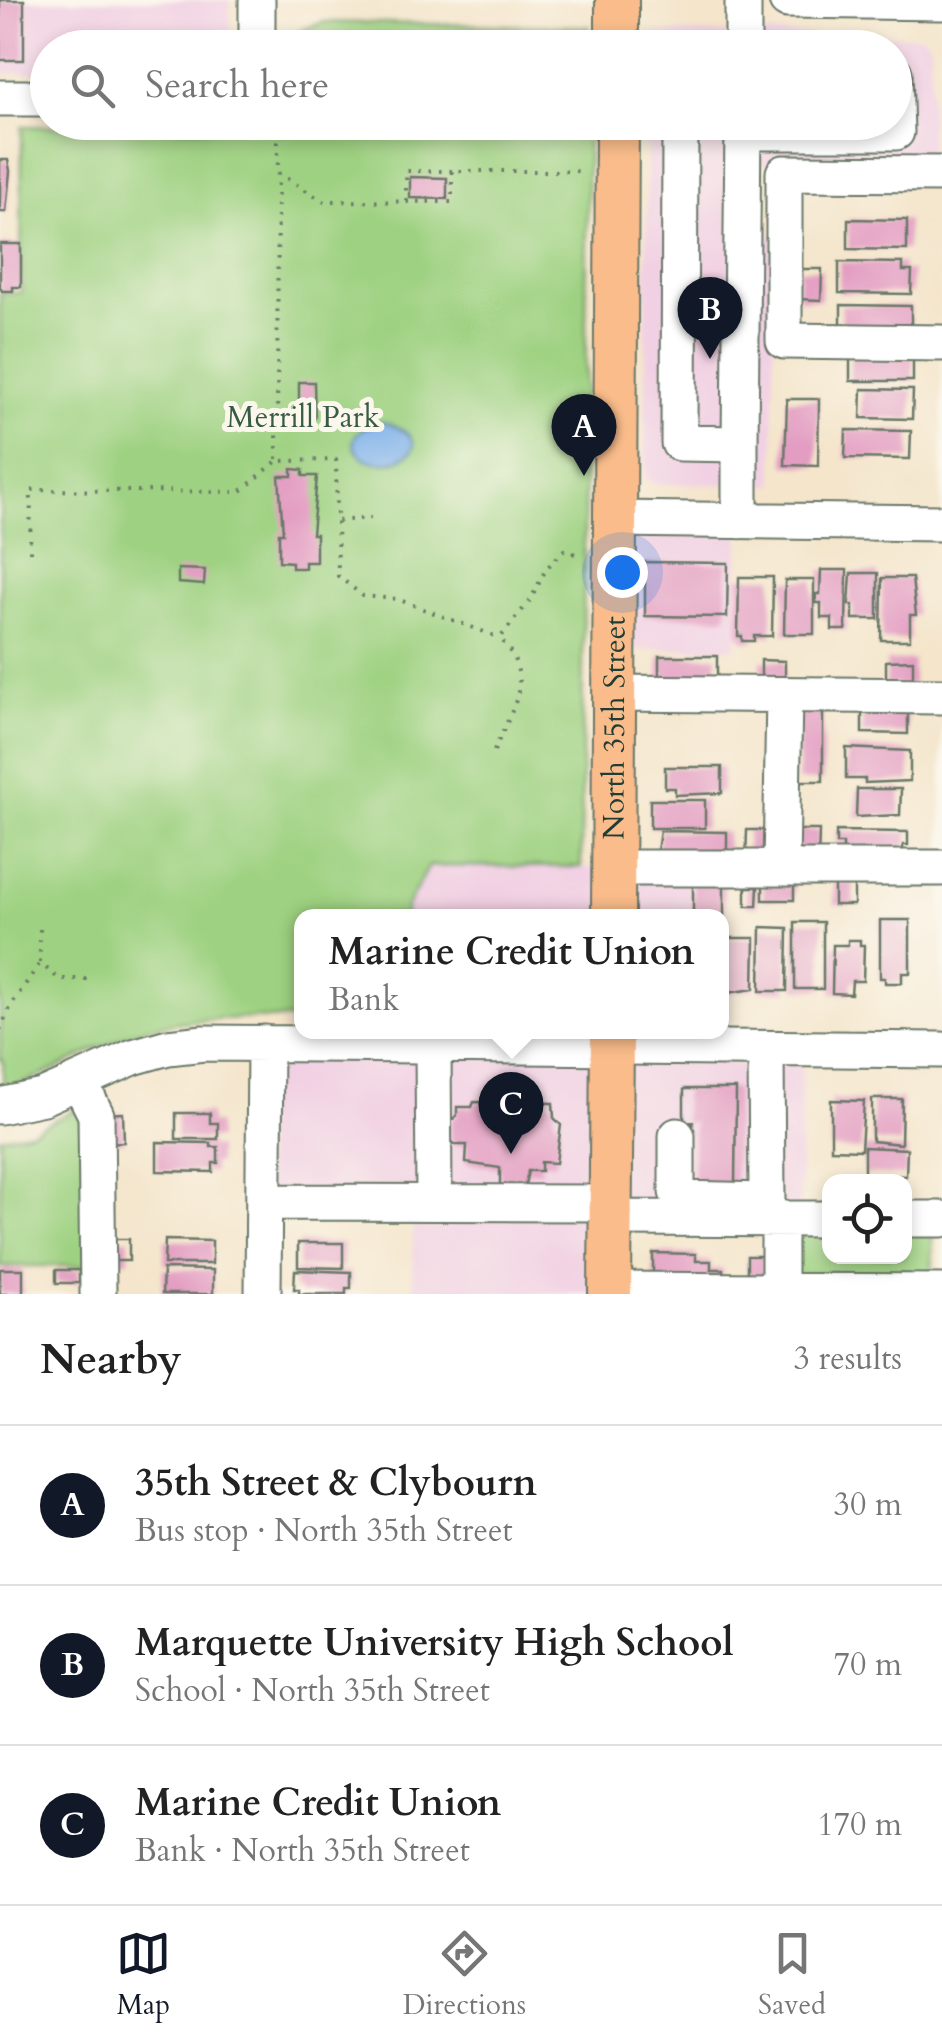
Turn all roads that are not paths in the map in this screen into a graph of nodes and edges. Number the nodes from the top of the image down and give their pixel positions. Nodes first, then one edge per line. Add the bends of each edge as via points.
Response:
1 (257, 0) edge
2 (617, 0) edge
3 (744, 0) edge
4 (788, 0) edge
5 (942, 2) edge
6 (257, 30) edge
7 (617, 30) edge
8 (744, 30) edge
9 (0, 98) edge
10 (30, 98) edge
11 (617, 140) edge
12 (680, 140) edge
13 (743, 140) edge
14 (942, 174) edge
15 (942, 343) edge
16 (740, 444) junction
17 (614, 519) junction
18 (740, 521) junction
19 (942, 523) edge
20 (614, 694) junction
21 (784, 694) junction
22 (942, 696) edge
23 (613, 868) junction
24 (781, 868) junction
25 (942, 868) edge
26 (612, 909) edge
27 (612, 1039) edge
28 (266, 1043) junction
29 (433, 1044) junction
30 (766, 1049) junction
31 (942, 1050) edge
32 (80, 1081) junction
33 (0, 1106) edge
34 (677, 1136) dead end
35 (265, 1202) junction
36 (434, 1202) junction
37 (682, 1208) junction
38 (610, 1210) junction
39 (779, 1218) junction
40 (822, 1218) edge
41 (912, 1219) edge
42 (942, 1220) edge
43 (779, 1291) junction
44 (610, 1292) edge
45 (942, 1292) edge
46 (98, 1294) edge
47 (264, 1294) edge

1 - 6 street
2 - 7 main road
3 - 8 street
4 - 5 street
9 - 10 street
11 - 17 main road, North 35th Street
12 - 16 street via 679,444
13 - 16 street
14 - 15 street via 784,173 784,341
16 - 18 street
17 - 18 street
17 - 20 main road, North 35th Street
18 - 19 street
20 - 21 street
20 - 23 main road, North 35th Street
21 - 22 street
21 - 24 street
23 - 24 street
23 - 26 main road, North 35th Street
24 - 25 street
27 - 29 street
27 - 30 street
27 - 38 main road
28 - 29 street
28 - 32 street via 168,1047
28 - 35 street
29 - 36 street
30 - 31 street
30 - 37 street via 767,1202
32 - 33 street
32 - 46 street via 96,1115
34 - 37 street
35 - 36 street
35 - 47 street
36 - 38 street
37 - 38 street
37 - 39 street
38 - 44 main road
39 - 40 street
39 - 43 street
41 - 42 street
43 - 44 street
43 - 45 street

